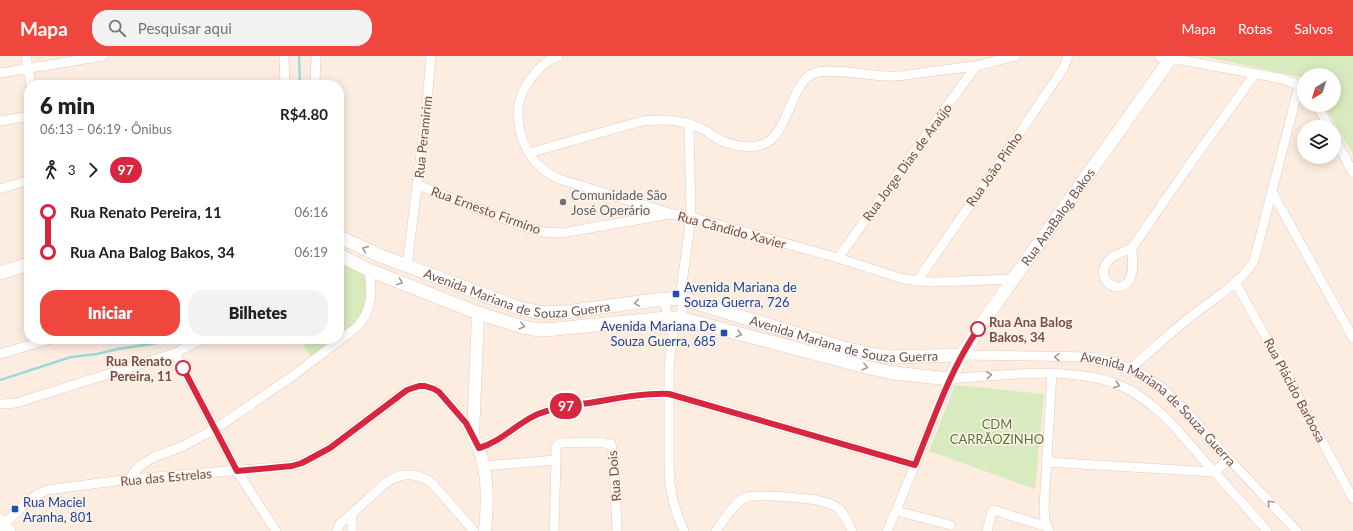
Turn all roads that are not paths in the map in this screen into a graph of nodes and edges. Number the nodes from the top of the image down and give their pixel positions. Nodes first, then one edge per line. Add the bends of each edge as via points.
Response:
1 (26, 56) edge
2 (103, 56) edge
3 (284, 56) edge
4 (316, 56) edge
5 (431, 56) edge
6 (558, 56) edge
7 (1016, 56) edge
8 (1068, 56) edge
9 (1166, 57) edge
10 (976, 66) junction
11 (28, 68) junction
12 (0, 73) edge
13 (1255, 74) junction
14 (29, 80) edge
15 (285, 80) edge
16 (315, 80) edge
17 (1297, 86) edge
18 (1297, 105) edge
19 (24, 117) edge
20 (0, 121) edge
21 (689, 123) junction
22 (1341, 150) edge
23 (529, 153) junction
24 (1353, 173) edge
25 (24, 181) edge
26 (418, 184) junction
27 (0, 188) edge
28 (1272, 192) junction
29 (673, 214) junction
30 (691, 217) junction
31 (344, 241) edge
32 (1132, 248) dead end
33 (344, 256) edge
34 (838, 258) junction
35 (377, 265) junction
36 (24, 266) edge
37 (407, 266) junction
38 (0, 273) edge
39 (1014, 279) junction
40 (917, 281) junction
41 (1235, 282) junction
42 (663, 299) junction
43 (682, 299) junction
44 (478, 312) junction
45 (674, 322) junction
46 (344, 337) edge
47 (1353, 338) edge
48 (34, 344) edge
49 (192, 344) edge
50 (335, 344) edge
51 (175, 353) junction
52 (0, 354) edge
53 (962, 354) junction
54 (1131, 368) junction
55 (1052, 373) junction
56 (950, 379) junction
57 (669, 394) junction
58 (16, 403) junction
59 (0, 404) edge
60 (0, 409) edge
61 (215, 429) junction
62 (473, 436) junction
63 (479, 448) junction
64 (1229, 459) junction
65 (556, 460) junction
66 (1046, 462) junction
67 (915, 465) junction
68 (484, 466) junction
69 (237, 471) junction
70 (1214, 472) junction
71 (130, 479) junction
72 (1353, 499) edge
73 (896, 511) junction
74 (352, 514) junction
75 (950, 525) dead end
76 (4, 526) edge
77 (1048, 529) edge
78 (276, 531) edge
79 (337, 531) edge
80 (352, 531) edge
81 (474, 531) edge
82 (485, 531) edge
83 (554, 531) edge
84 (617, 531) edge
85 (684, 531) edge
86 (716, 531) edge
87 (852, 531) edge
88 (887, 531) edge
89 (987, 531) edge
90 (1267, 531) edge
91 (1297, 531) edge

1 - 11 street
2 - 11 street
3 - 15 street
4 - 16 street
5 - 26 street, Rua Peramirim
6 - 23 street, Rua Cândido Xavier via 536,70 521,97 518,110 521,135
7 - 10 street
8 - 40 street, Rua João Pinho via 1063,69
9 - 13 street
9 - 39 main road, Rua AnaBalog Bakos
10 - 21 street via 896,76 837,72 813,74 805,79 798,89 781,127 772,138 759,146 732,145
10 - 34 street, Rua Jorge Dias de Araújo
11 - 12 street
11 - 14 street
13 - 17 street via 1283,79
13 - 32 street
18 - 28 street
19 - 20 street
21 - 23 street via 661,119 642,121
21 - 30 street
22 - 24 street
23 - 29 street, Rua Cândido Xavier via 534,162 559,179
25 - 27 street
26 - 29 street, Rua Ernesto Firmino via 543,232 562,233
26 - 37 street, Rua Peramirim
28 - 41 street via 1254,261
28 - 47 street
29 - 30 street, Rua Cândido Xavier
30 - 34 street, Rua Cândido Xavier
30 - 43 street
35 -> 31 main road, Avenida Mariana de Souza Guerra
33 - 35 main road, Avenida Mariana de Souza Guerra
34 - 40 street, Rua Cândido Xavier
35 - 37 main road, Avenida Mariana de Souza Guerra
35 -> 44 main road, Avenida Mariana de Souza Guerra
35 - 46 street via 364,319
36 - 38 main road
42 -> 37 main road, Avenida Mariana de Souza Guerra via 544,313 522,309
39 - 40 street, Rua Cândido Xavier
39 - 53 main road, Rua AnaBalog Bakos
41 - 54 street
41 - 72 street, Rua Plácido Barbosa
42 - 43 main road, Avenida Mariana de Souza Guerra
42 - 45 street
43 - 45 street
43 - 53 main road, Avenida Mariana de Souza Guerra via 870,354 888,357
44 -> 45 main road, Avenida Mariana de Souza Guerra via 539,330
44 - 62 street
45 -> 56 main road, Avenida Mariana de Souza Guerra via 894,373
45 - 57 street
48 - 52 street
49 - 51 street
50 - 61 street
51 - 58 street
51 - 61 street
54 -> 53 street, Avenida Mariana de Souza Guerra via 1091,357
53 - 56 main road, Rua AnaBalog Bakos
54 - 64 street, Avenida Mariana de Souza Guerra via 1150,378 1174,399
56 -> 55 street, Avenida Mariana de Souza Guerra
55 - 66 street
55 -> 70 street, Avenida Mariana de Souza Guerra via 1094,377 1140,395 1172,424
56 - 67 street
57 - 63 street via 613,399 548,410 517,426 495,442
57 - 67 street
57 - 85 street via 670,484
58 - 59 street
58 - 60 street
61 - 69 street
61 - 71 street via 147,461
62 - 63 street, Rua das Estrelas
62 - 69 street, Rua das Estrelas via 466,423 439,392 419,386 407,390 330,448 302,463
63 - 68 street, Rua das Estrelas
64 - 70 street
91 -> 64 street, Avenida Mariana de Souza Guerra
65 - 68 street
65 - 83 street
65 - 84 street, Rua Dois via 556,447 560,443 611,444
66 - 70 street
66 - 77 street via 1044,507
67 - 73 street
68 - 82 street, Rua das Estrelas via 487,490
69 - 71 street, Rua das Estrelas
69 - 78 street
70 - 90 street, Avenida Mariana de Souza Guerra
71 - 76 street, Rua das Estrelas via 48,490 37,494
73 - 75 street
73 - 88 street
74 - 79 street via 340,524
74 - 80 street
74 - 81 street via 388,481 411,474 431,482
77 - 89 street via 994,510
86 - 87 street via 740,501 758,495 822,501 833,505 842,512

